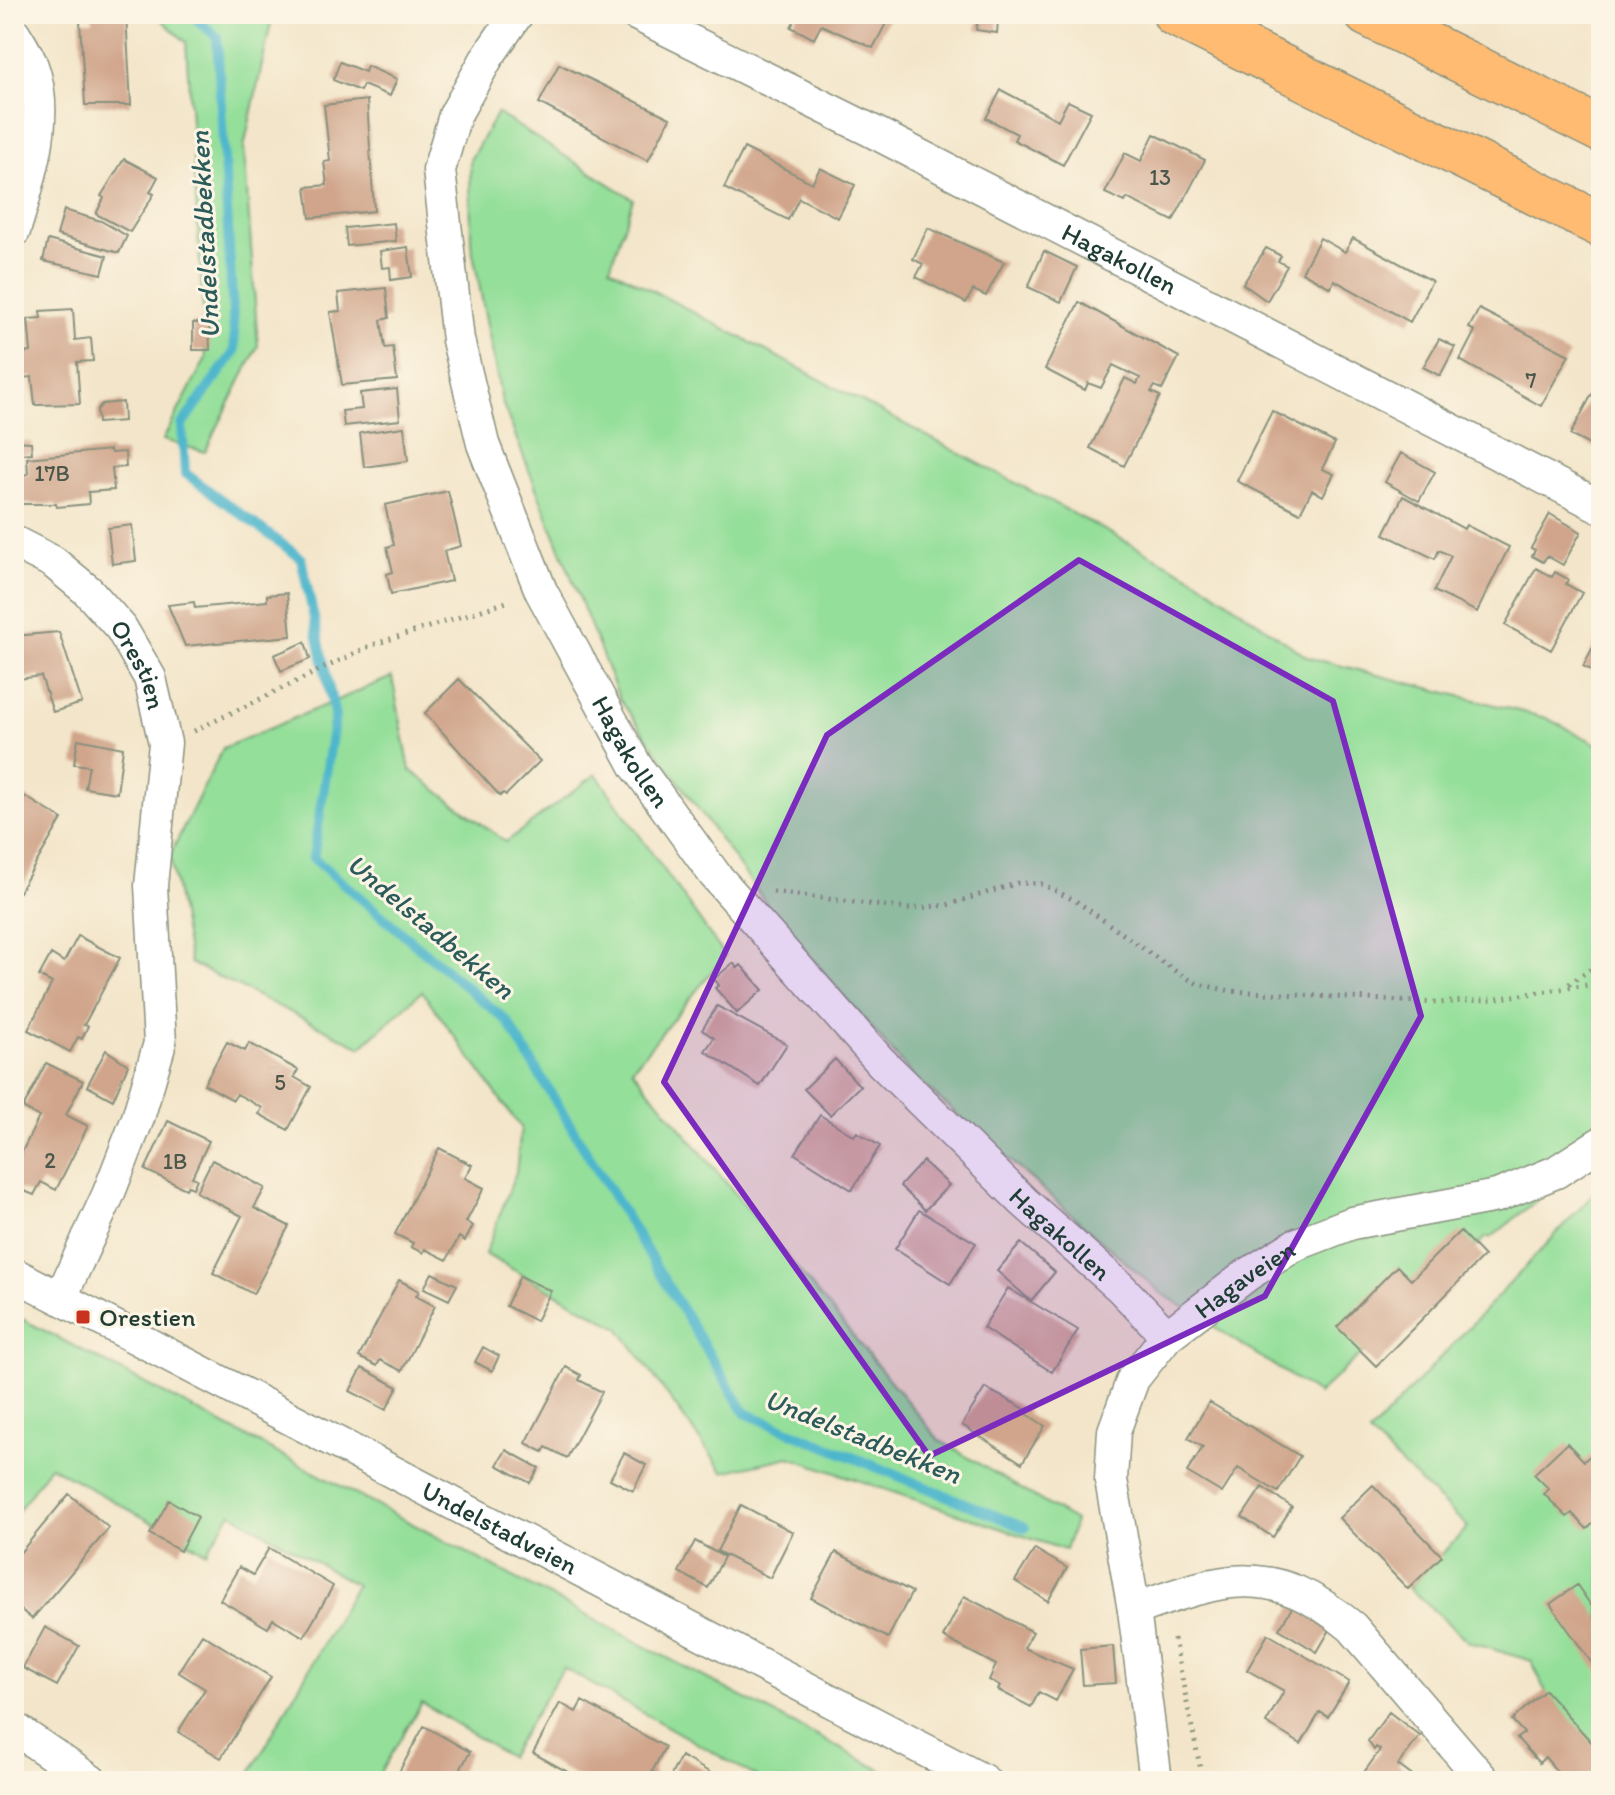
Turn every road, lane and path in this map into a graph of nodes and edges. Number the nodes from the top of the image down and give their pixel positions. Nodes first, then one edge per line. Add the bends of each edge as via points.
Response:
1 (517, 14) edge
2 (636, 14) edge
3 (1175, 14) edge
4 (1367, 14) edge
5 (14, 33) edge
6 (1601, 130) edge
7 (1601, 225) edge
8 (14, 231) edge
9 (1601, 507) edge
10 (14, 542) edge
11 (541, 591) junction
12 (165, 743) junction
13 (736, 899) junction
14 (1601, 962) edge
15 (1601, 983) edge
16 (1567, 986) junction
17 (1601, 1143) edge
18 (14, 1274) edge
19 (61, 1297) junction
20 (1167, 1336) junction
21 (1146, 1605) junction
22 (14, 1728) edge
23 (87, 1780) edge
24 (984, 1781) edge
25 (1156, 1781) edge
26 (1203, 1781) edge
27 (1484, 1781) edge

1 - 11 street, Hagakollen via 455,115 439,170 458,340 472,400 483,444
2 - 9 street, Hagakollen
3 - 7 highway
4 - 6 highway
5 - 8 street via 32,66 38,101 36,153
10 - 12 street, Orestien via 53,562 121,628 150,678
11 - 12 path via 372,645
11 - 13 street, Hagakollen via 636,766
12 - 19 street, Orestien via 151,886 160,1043 108,1195
13 - 16 path via 777,891 908,909 947,905 1018,883 1042,884 1076,901 1178,973 1231,991 1437,1003
13 - 20 street, Hagakollen via 881,1062
14 - 16 path
15 - 16 path
17 - 20 street, Hagaveien via 1556,1172 1497,1196 1352,1223 1295,1245
18 - 19 street, Undelstadveien
19 - 24 street, Undelstadveien
20 - 21 street, Hagaveien via 1133,1379 1114,1431 1111,1480
21 - 25 street, Hagaveien
21 - 26 path via 1174,1640
21 - 27 street via 1232,1580 1266,1582 1299,1592 1327,1607 1382,1659
22 - 23 street

